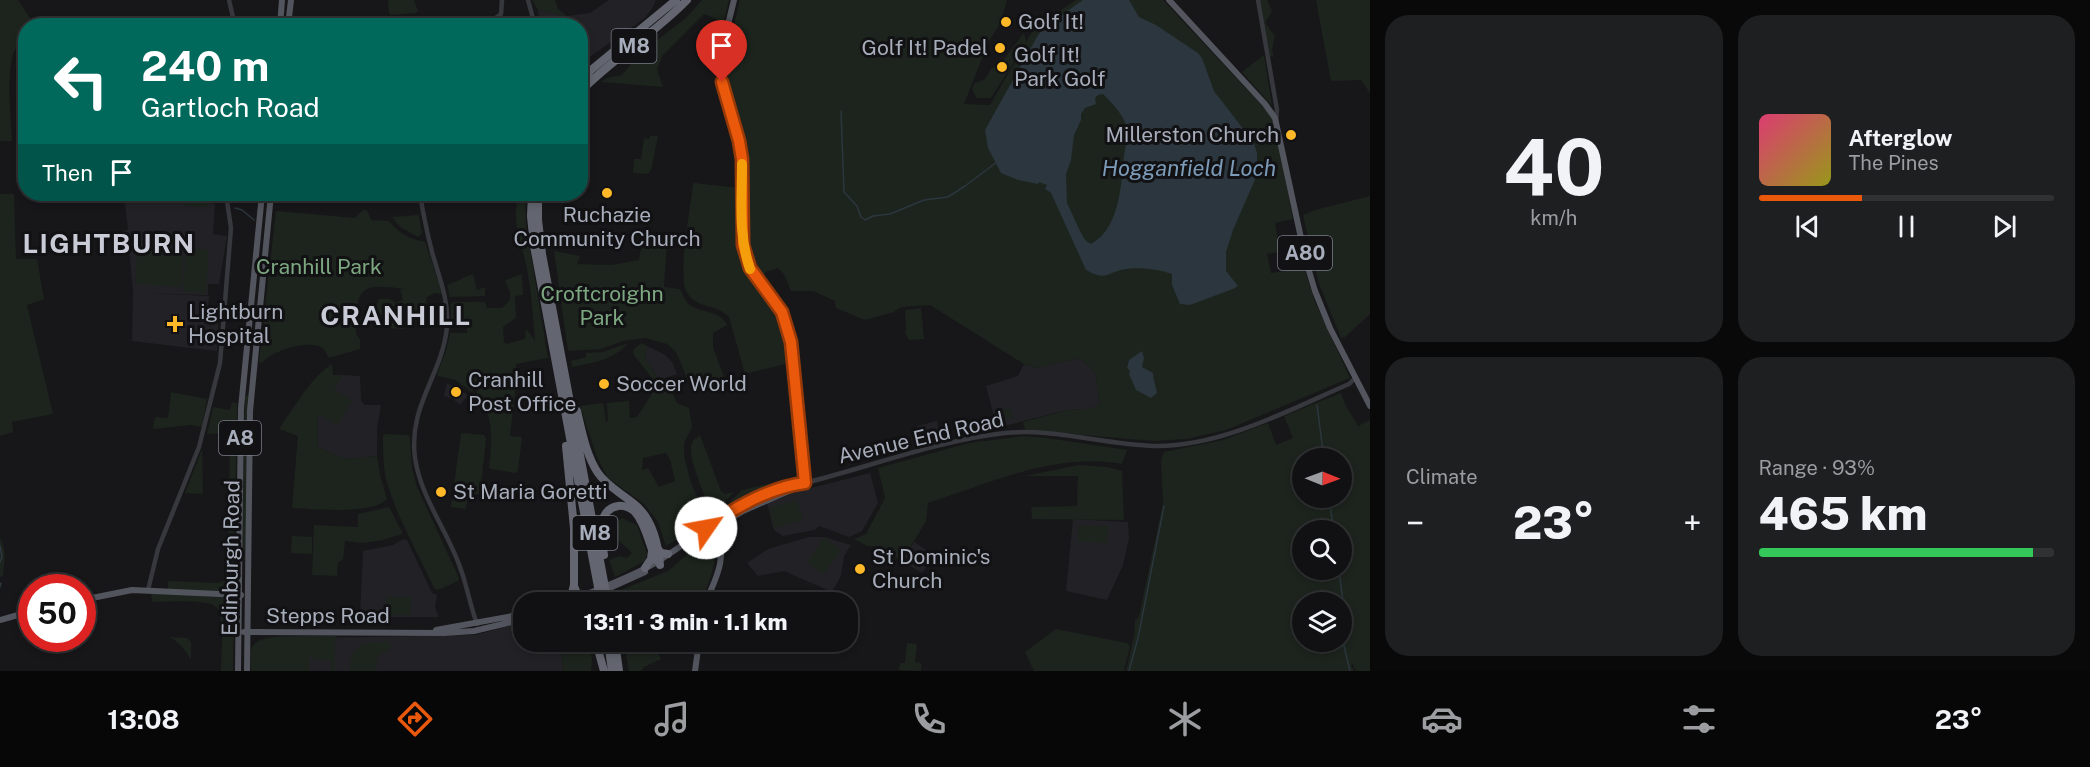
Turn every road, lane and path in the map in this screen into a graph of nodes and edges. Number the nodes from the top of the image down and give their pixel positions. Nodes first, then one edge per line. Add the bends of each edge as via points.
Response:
1 (229, 0) edge
2 (282, 0) edge
3 (291, 0) edge
4 (502, 0) edge
5 (528, 0) edge
6 (676, 0) edge
7 (687, 0) edge
8 (693, 0) edge
9 (734, 0) edge
10 (1169, 0) edge
11 (1258, 0) edge
12 (233, 18) edge
13 (281, 18) edge
14 (289, 18) edge
15 (496, 18) edge
16 (533, 18) edge
17 (654, 30) junction
18 (588, 73) edge
19 (588, 84) edge
20 (1275, 102) junction
21 (1272, 113) junction
22 (1276, 121) junction
23 (227, 201) edge
24 (262, 201) edge
25 (270, 201) edge
26 (421, 201) edge
27 (532, 201) edge
28 (538, 201) edge
29 (261, 208) junction
30 (269, 209) junction
31 (253, 284) junction
32 (261, 285) junction
33 (561, 371) junction
34 (1355, 378) junction
35 (1370, 406) edge
36 (805, 483) junction
37 (715, 525) junction
38 (655, 550) junction
39 (668, 554) junction
40 (658, 562) junction
41 (645, 568) junction
42 (620, 582) junction
43 (574, 585) junction
44 (148, 590) junction
45 (572, 592) edge
46 (575, 592) edge
47 (596, 592) edge
48 (599, 592) edge
49 (607, 592) edge
50 (608, 592) edge
51 (709, 592) edge
52 (239, 595) junction
53 (247, 595) junction
54 (96, 597) edge
55 (18, 615) edge
56 (513, 617) edge
57 (0, 620) edge
58 (513, 621) edge
59 (474, 626) junction
60 (238, 632) junction
61 (247, 632) junction
62 (599, 652) edge
63 (609, 652) edge
64 (616, 652) edge
65 (698, 652) edge
66 (238, 671) edge
67 (247, 671) edge
68 (604, 671) edge
69 (612, 671) edge
70 (619, 671) edge
71 (695, 671) edge

1 - 12 street
2 - 13 main road
3 - 14 main road
4 - 15 street via 501,14
5 - 16 street
6 - 18 highway, M8
7 - 17 highway, M8
8 - 17 highway
9 - 36 main road via 722,49 721,72 742,159 743,245 750,268 786,321
10 - 21 main road, A80
11 - 20 street
17 - 19 highway, M8
20 - 21 street
20 - 22 street
21 - 22 main road, A80
22 - 34 main road, A80 via 1311,277
23 - 44 street via 231,228 221,355 208,418 158,549
24 - 29 main road, Edinburgh Road / A8
25 - 30 main road, Edinburgh Road / A8
26 - 59 street via 447,300 447,314 444,348 414,423 415,457 422,485 461,567
27 - 33 highway, M8 via 534,246
28 - 33 highway, M8 via 542,254
29 - 30 main road
29 - 31 main road, Edinburgh Road / A8
30 - 32 main road, Edinburgh Road / A8
31 - 32 main road
31 - 52 main road, Edinburgh Road / A8 via 241,408
32 - 53 main road, Edinburgh Road / A8 via 249,418
33 - 38 highway via 598,473 612,489 642,510 652,528
33 - 43 highway via 574,528
33 - 48 highway, M8
33 - 49 highway, M8
34 - 35 main road, A80
34 - 36 street, Avenue End Road via 1269,418 1195,443 1153,446 1046,433 1003,433
36 - 37 main road
37 - 39 main road
37 - 40 main road
37 - 51 main road via 721,541 720,566
38 - 39 highway
38 - 40 highway
38 - 41 highway
38 - 50 highway via 635,512 621,506 607,512 601,527
39 - 40 main road
40 - 41 main road
40 - 42 main road
41 - 42 main road
42 - 47 main road
43 - 45 highway
43 - 46 highway
44 - 52 main road
44 - 54 main road
52 - 53 main road
52 - 60 main road, Edinburgh Road / A8
53 - 61 main road, Edinburgh Road / A8
55 - 57 main road
56 - 59 main road, Stepps Road
58 - 59 main road, Stepps Road
59 - 61 main road, Stepps Road via 444,633
60 - 61 main road, Stepps Road
60 - 66 main road, Edinburgh Road / A8
61 - 67 main road, Edinburgh Road / A8
62 - 68 highway
63 - 69 highway
64 - 70 highway
65 - 71 main road

